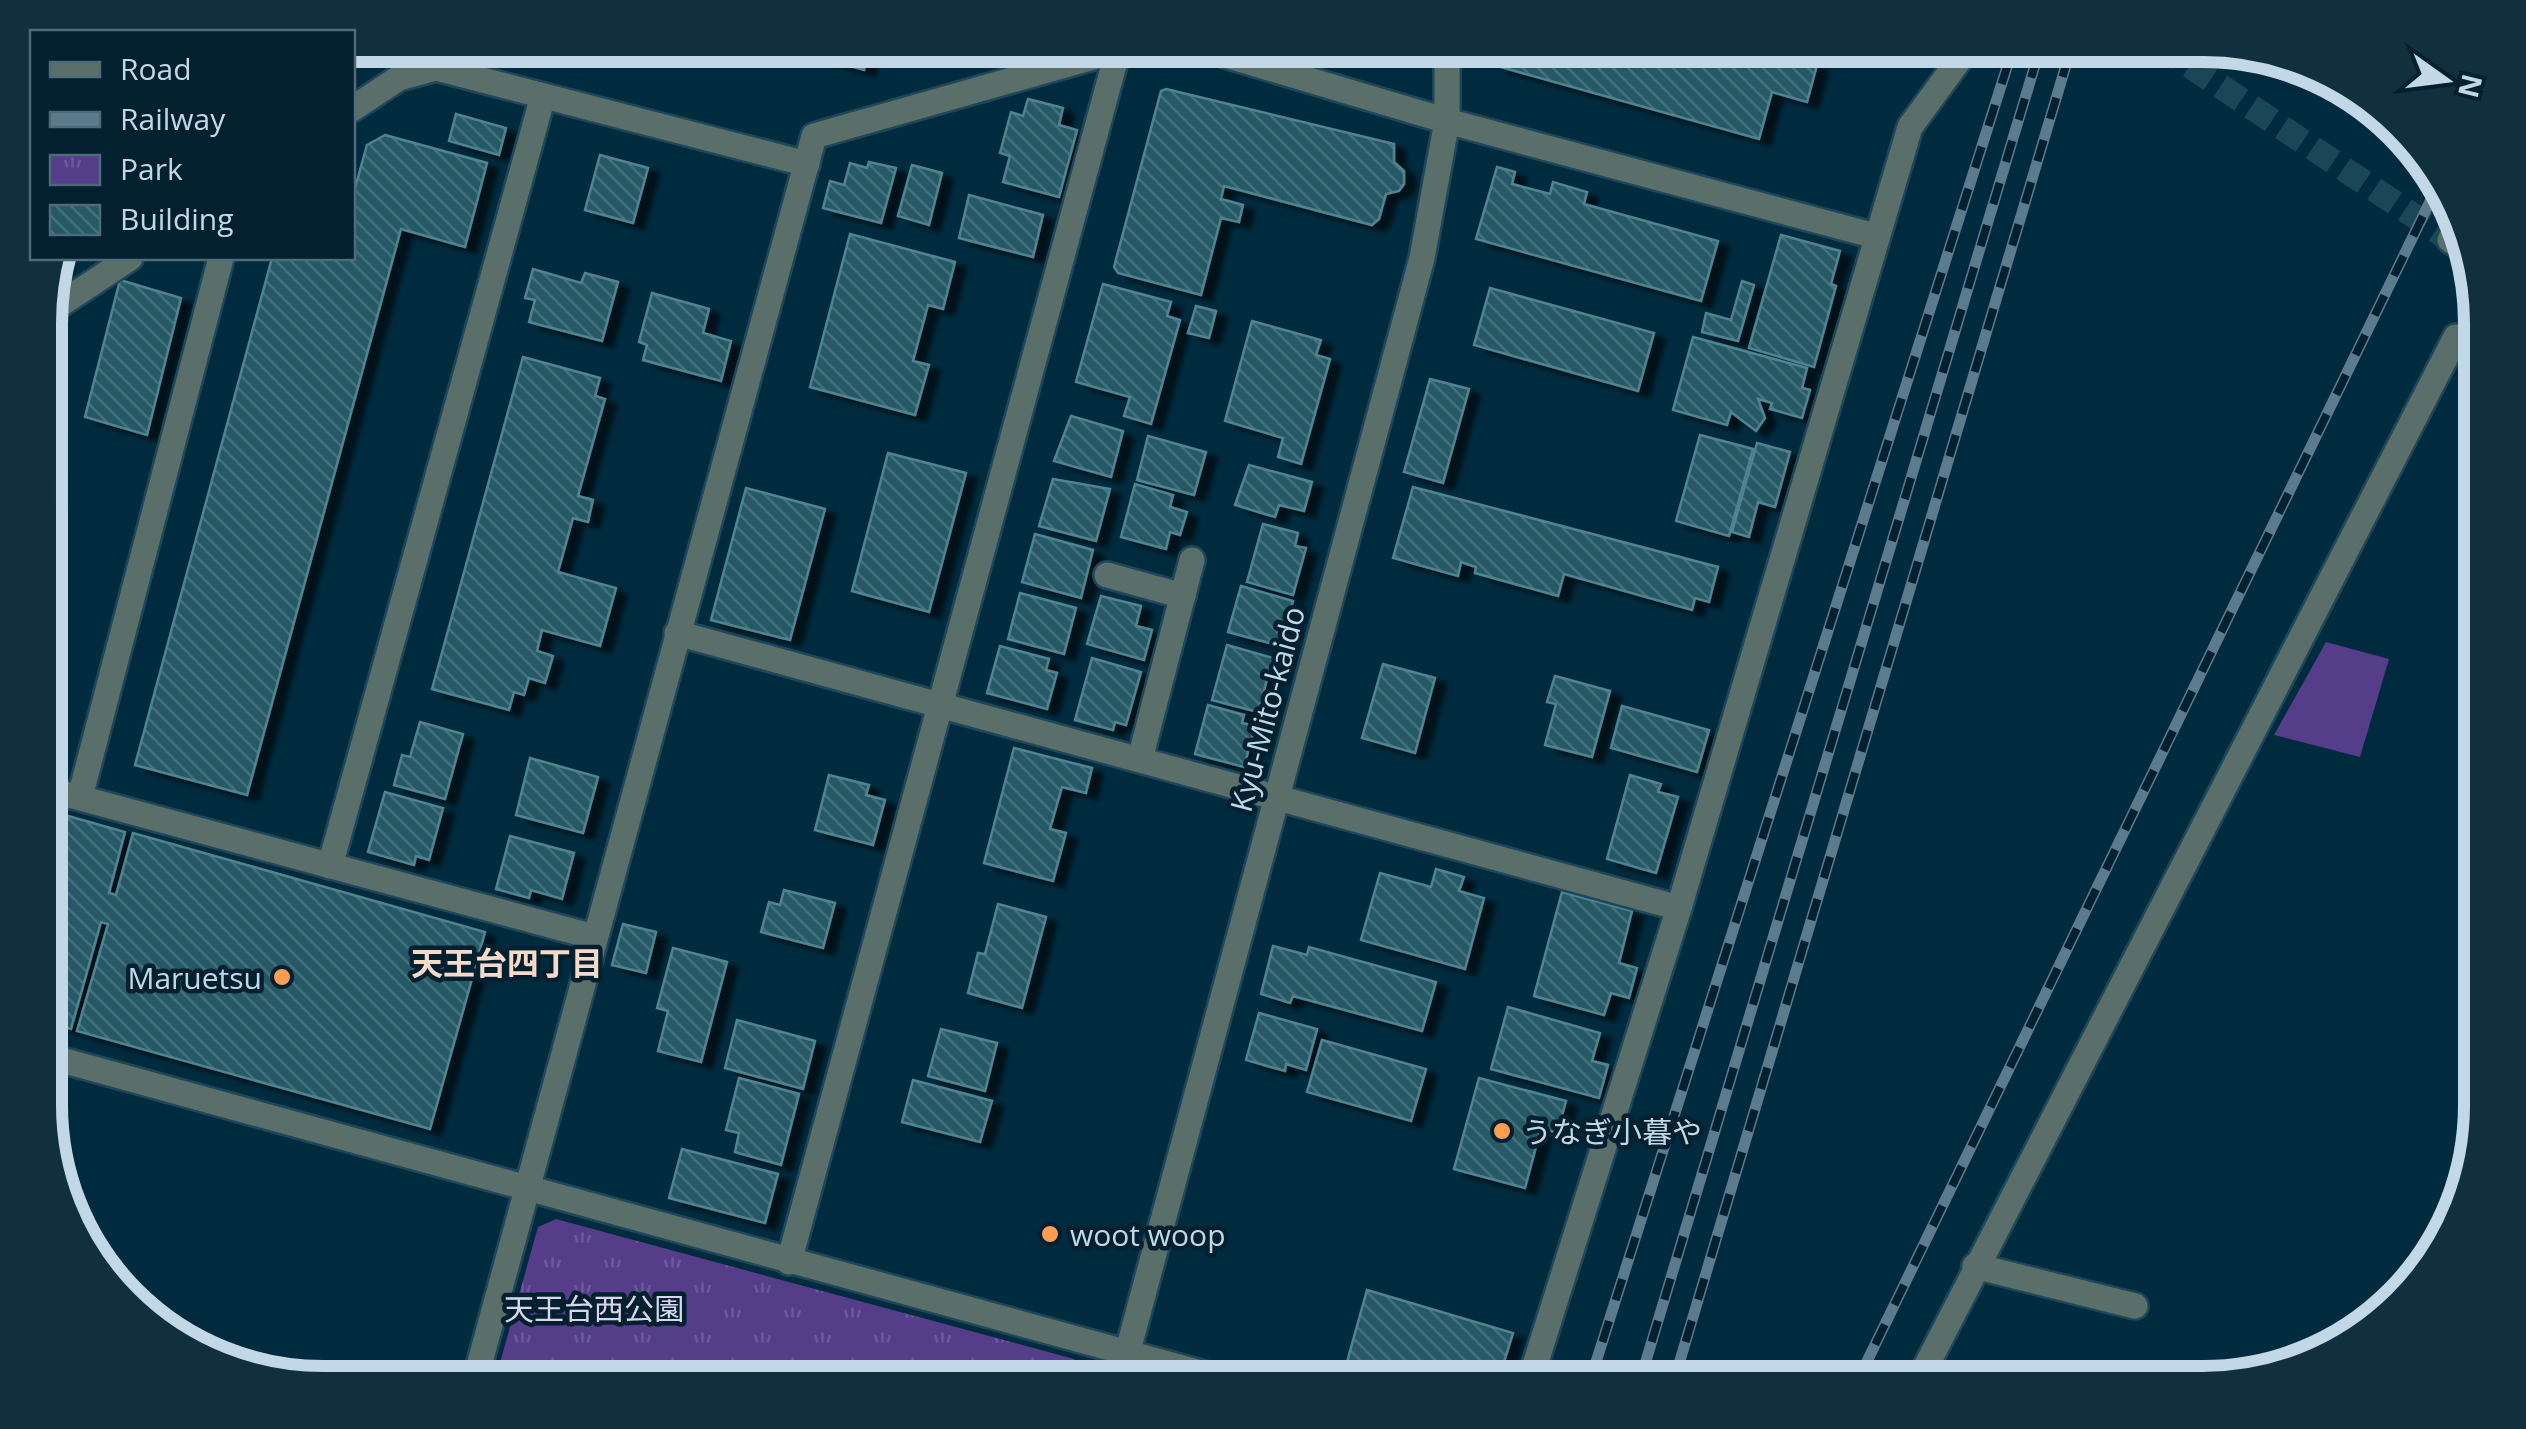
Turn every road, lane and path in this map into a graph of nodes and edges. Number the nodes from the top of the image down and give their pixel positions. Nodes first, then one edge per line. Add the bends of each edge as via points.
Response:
1 (1074, 62) edge
2 (1123, 62) edge
3 (1248, 62) edge
4 (1448, 62) edge
5 (1958, 62) edge
6 (543, 96) junction
7 (355, 107) edge
8 (1447, 122) junction
9 (807, 164) junction
10 (1875, 236) junction
11 (127, 260) edge
12 (221, 260) edge
13 (64, 301) edge
14 (2463, 343) edge
15 (1192, 560) dead end
16 (1107, 575) dead end
17 (1184, 596) junction
18 (678, 634) junction
19 (940, 704) junction
20 (1140, 759) junction
21 (62, 793) edge
22 (1277, 797) junction
23 (80, 798) junction
24 (330, 866) junction
25 (1678, 908) junction
26 (594, 937) junction
27 (62, 1060) edge
28 (528, 1188) junction
29 (789, 1262) junction
30 (1975, 1266) junction
31 (2135, 1306) dead end
32 (1128, 1352) junction
33 (479, 1366) edge
34 (1124, 1366) edge
35 (1177, 1366) edge
36 (1535, 1366) edge
37 (1925, 1366) edge

1 - 9 street via 814,136
2 - 19 street
3 - 8 street
4 - 8 street, Kyu-Mito-kaido
5 - 10 street via 1910,127
6 - 7 street via 436,68 399,78
6 - 9 street
6 - 24 street
8 - 10 street
8 - 22 street, Kyu-Mito-kaido via 1422,258
9 - 18 street
10 - 25 street
11 - 13 street
12 - 23 street
14 - 30 street via 2456,337
15 - 17 street
16 - 17 street
17 - 20 street
18 - 19 street
18 - 26 street
19 - 20 street
19 - 29 street
20 - 22 street
21 - 23 street
22 - 25 street
22 - 32 street, Kyu-Mito-kaido
23 - 24 street
24 - 26 street
25 - 36 street
26 - 28 street
27 - 28 street
28 - 29 street
28 - 33 street
29 - 32 street
30 - 31 street
30 - 37 street
32 - 34 street, Kyu-Mito-kaido
32 - 35 street

